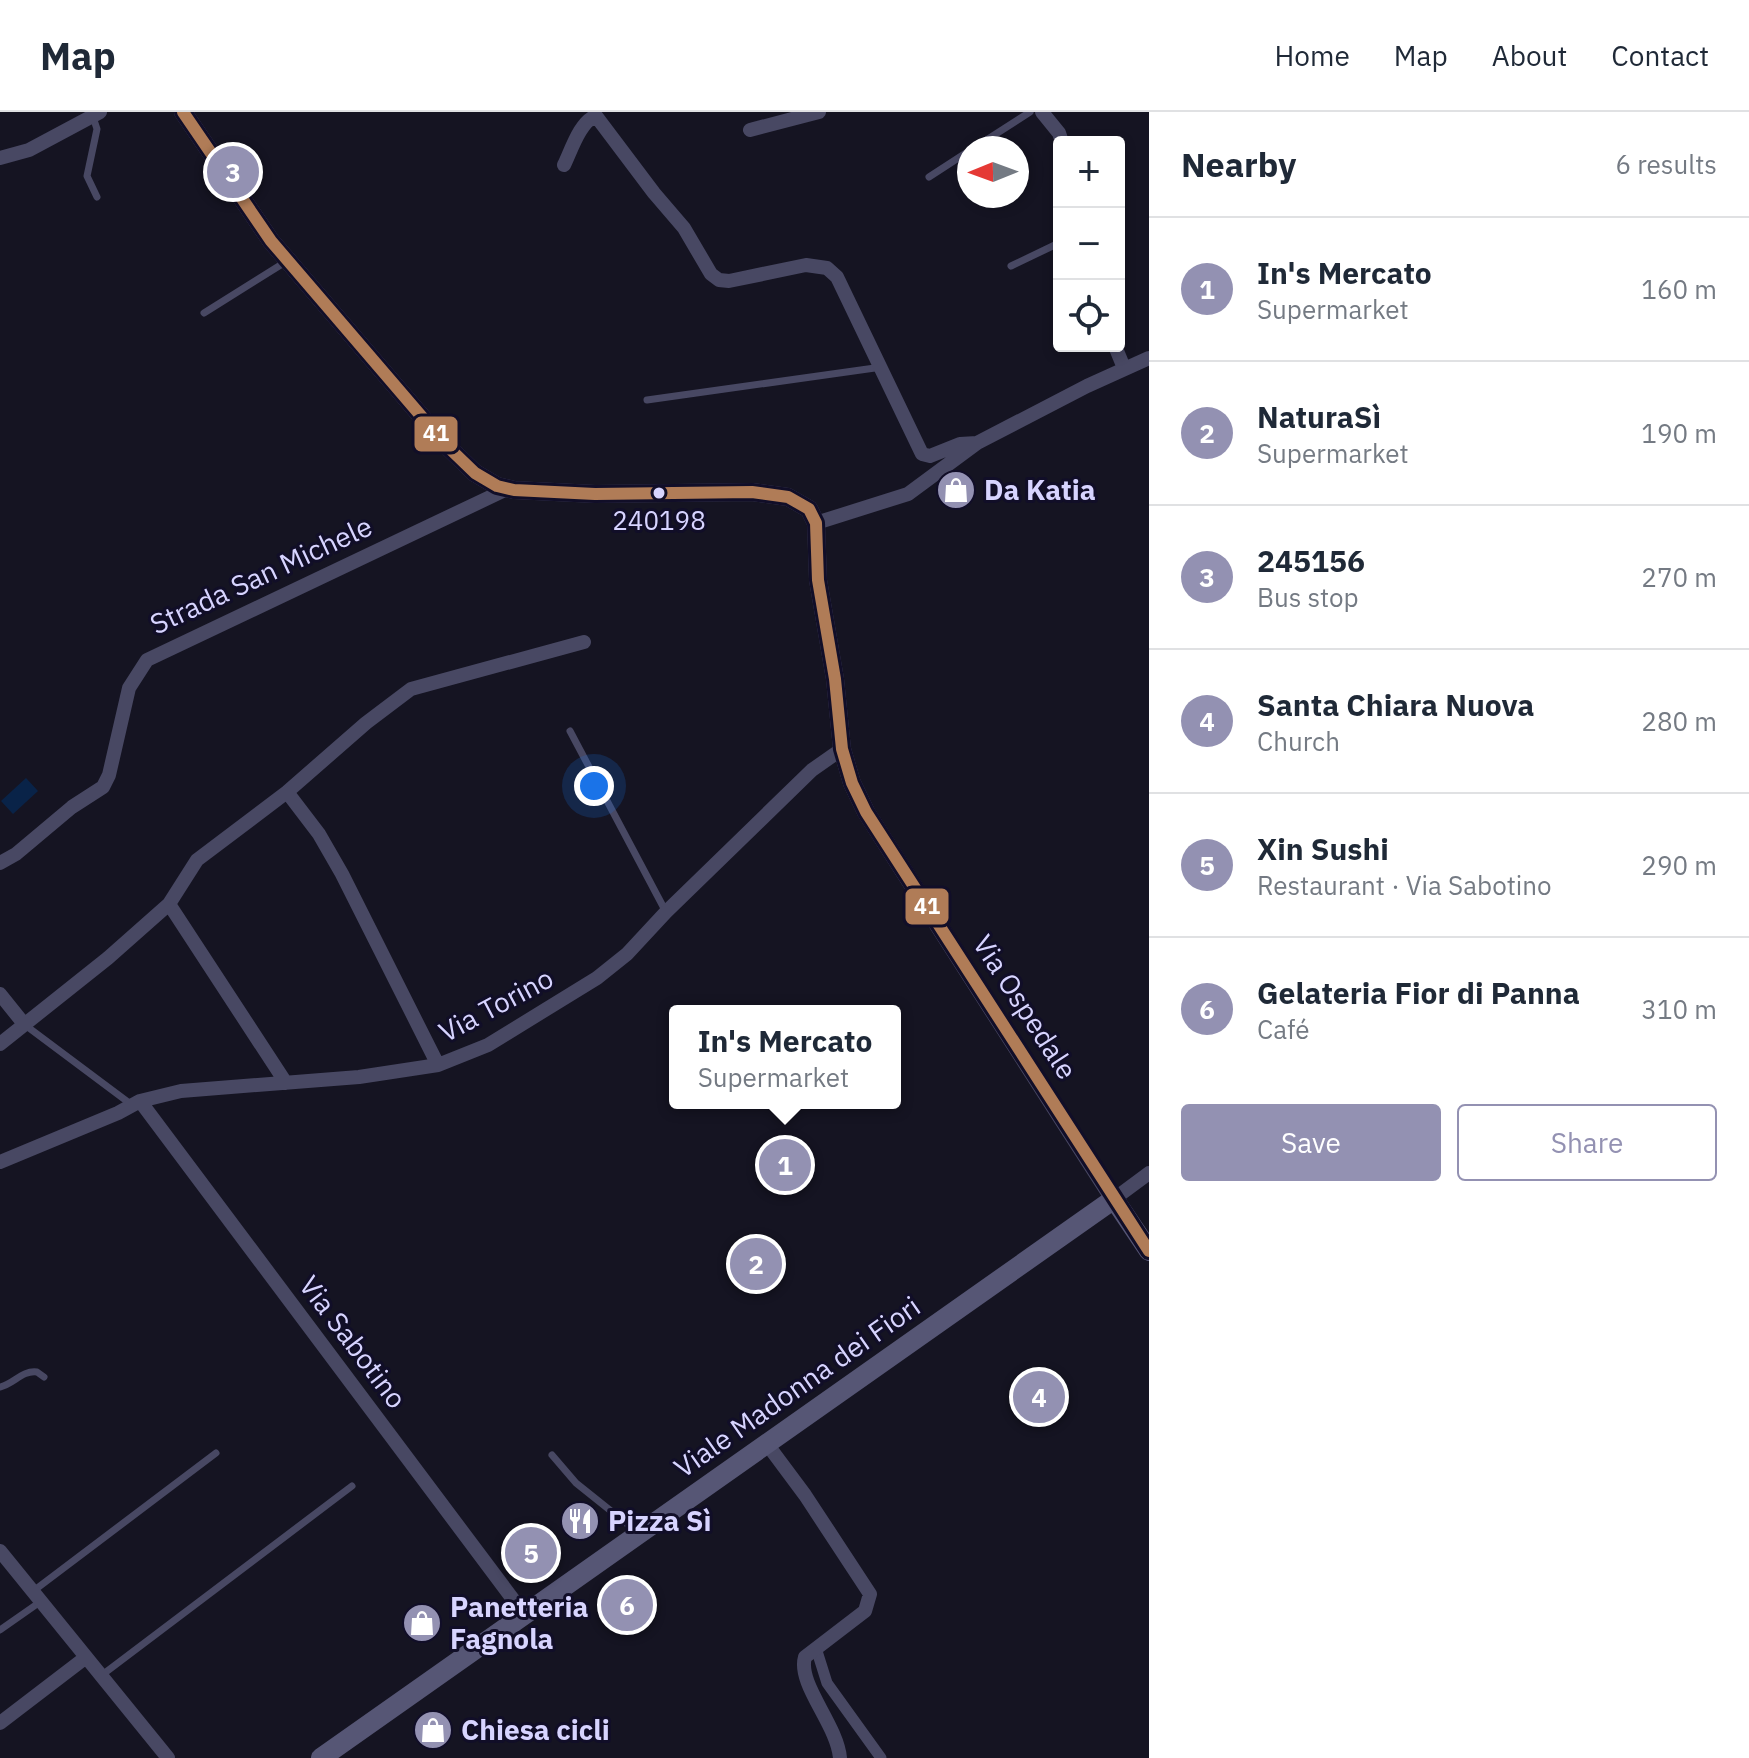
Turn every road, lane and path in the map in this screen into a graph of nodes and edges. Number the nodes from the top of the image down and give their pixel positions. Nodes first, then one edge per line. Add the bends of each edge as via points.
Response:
1 (183, 112) edge
2 (819, 112) edge
3 (1030, 112) edge
4 (1042, 112) edge
5 (97, 114) edge
6 (750, 130) dead end
7 (993, 136) edge
8 (1060, 136) edge
9 (0, 158) edge
10 (957, 159) edge
11 (564, 165) dead end
12 (929, 177) dead end
13 (97, 197) dead end
14 (1053, 246) edge
15 (287, 261) junction
16 (1011, 266) dead end
17 (204, 313) dead end
18 (1117, 352) edge
19 (1149, 358) edge
20 (882, 367) junction
21 (1124, 368) junction
22 (647, 400) dead end
23 (977, 443) junction
24 (507, 489) junction
25 (816, 523) junction
26 (584, 642) dead end
27 (570, 731) dead end
28 (842, 749) junction
29 (287, 792) junction
30 (0, 863) edge
31 (169, 904) junction
32 (666, 912) junction
33 (0, 994) edge
34 (24, 1024) junction
35 (0, 1044) edge
36 (438, 1065) junction
37 (286, 1083) junction
38 (136, 1103) junction
39 (0, 1162) edge
40 (1149, 1173) edge
41 (1114, 1199) junction
42 (1149, 1251) edge
43 (44, 1377) dead end
44 (0, 1387) edge
45 (767, 1444) junction
46 (216, 1453) dead end
47 (552, 1455) dead end
48 (352, 1486) dead end
49 (639, 1534) junction
50 (0, 1551) edge
51 (36, 1597) junction
52 (524, 1614) junction
53 (0, 1630) edge
54 (816, 1648) junction
55 (85, 1658) junction
56 (100, 1676) junction
57 (0, 1723) edge
58 (168, 1758) edge
59 (321, 1758) edge
60 (840, 1758) edge
61 (881, 1758) edge

1 - 15 street, Strada San Michele
2 - 6 street
3 - 7 lane
4 - 8 street
5 - 9 street via 29,150
5 - 13 lane via 87,176
10 - 12 lane
11 - 20 street via 583,127 596,116 684,228 711,274 729,281 806,265 827,268 837,277
14 - 16 lane
15 - 17 lane
15 - 24 street, Strada San Michele via 446,445 475,473
18 - 21 street
19 - 21 street
20 - 22 lane
20 - 23 street via 922,454
21 - 23 street
23 - 25 street via 908,494
24 - 25 street, Strada San Michele via 764,493 804,505
24 - 30 street, Strada San Michele via 147,660 129,688 103,787
25 - 28 street, Via Ospedale via 818,580
26 - 29 street via 411,689
27 - 32 lane
28 - 32 street, Via Torino via 812,770
28 - 41 street, Via Ospedale via 866,812
29 - 31 street via 197,860
29 - 36 street via 342,874
31 - 34 street
31 - 37 street
32 - 36 street, Via Torino via 597,978 488,1045
33 - 34 street
34 - 35 street
34 - 38 lane
36 - 37 street, Via Torino
37 - 38 street, Via Torino via 181,1091
38 - 39 street, Via Torino
38 - 52 street, Via Sabotino
40 - 41 street, Viale Madonna dei Fiori
41 - 42 main road
41 - 45 main road, Viale Madonna dei Fiori
43 - 44 lane via 26,1372
45 - 49 main road, Viale Madonna dei Fiori
45 - 54 street via 870,1594 865,1611
46 - 51 lane
47 - 49 lane via 576,1483
48 - 56 lane
49 - 52 main road, Viale Madonna dei Fiori
50 - 51 street
51 - 53 lane
51 - 55 street
52 - 59 main road, Viale Madonna dei Fiori
54 - 60 street via 805,1657 804,1672 834,1730
54 - 61 street via 827,1683
55 - 56 street
55 - 57 street
56 - 58 street

